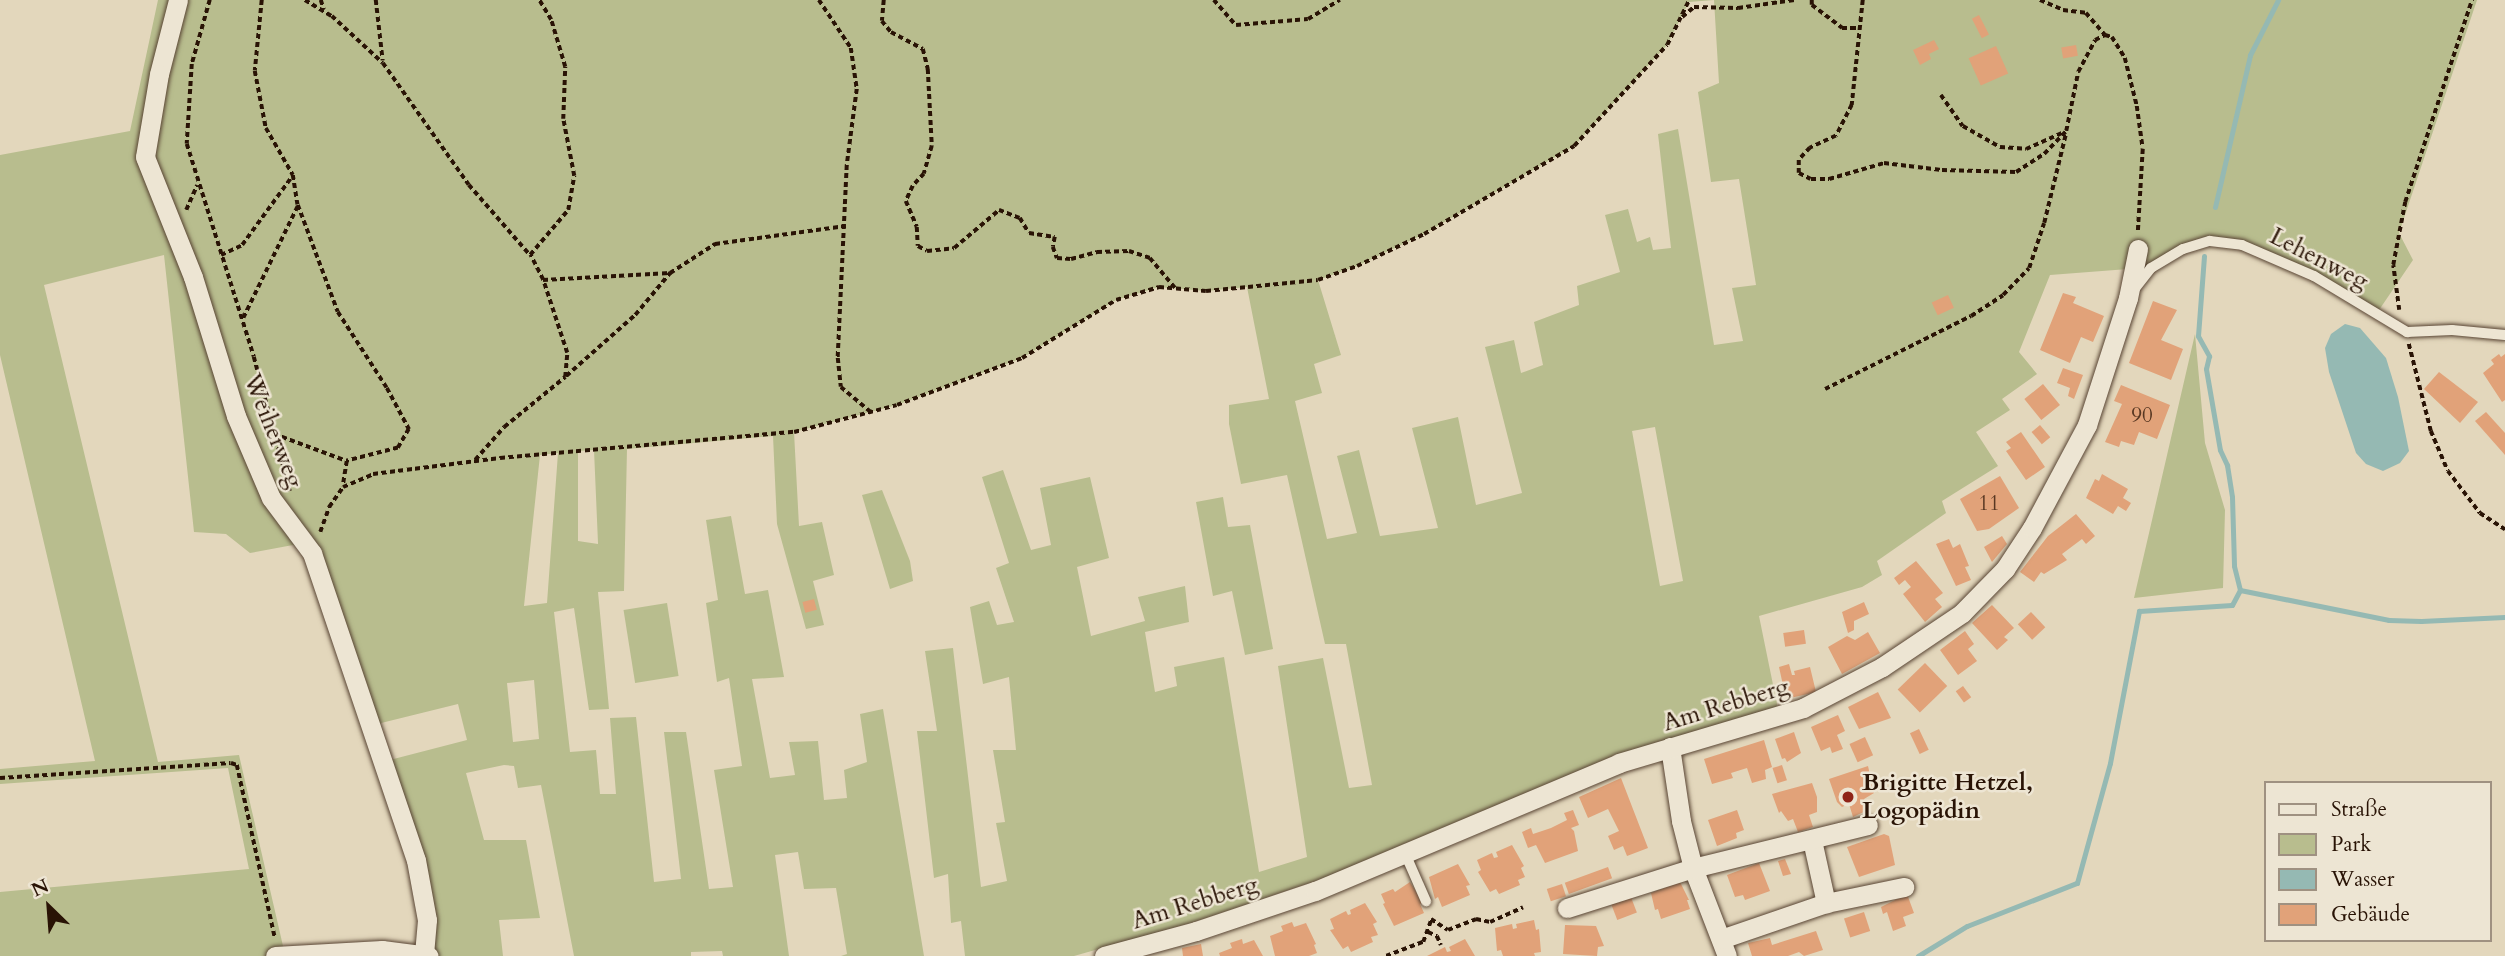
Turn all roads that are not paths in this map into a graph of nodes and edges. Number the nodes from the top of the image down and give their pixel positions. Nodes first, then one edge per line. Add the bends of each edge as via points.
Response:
1 (178, 0) edge
2 (2138, 249) road end
3 (2128, 298) junction
4 (2505, 335) edge
5 (1670, 747) junction
6 (1868, 825) dead end
7 (1812, 840) junction
8 (1404, 851) junction
9 (1693, 868) junction
10 (1904, 887) dead end
11 (1426, 901) road end
12 (1826, 903) junction
13 (1567, 908) dead end
14 (1724, 947) edge
15 (426, 955) edge
16 (277, 956) edge
17 (1104, 956) edge

1 - 15 street, Weiherweg via 145,157 193,276 236,416 271,498 312,553 416,860 427,920
2 - 3 street, Am Rebberg
3 - 4 lane, Lehenweg via 2151,268 2182,249 2210,240 2242,244 2314,276 2404,329
3 - 5 street, Am Rebberg via 2087,425 2006,569 1962,613 1830,696 1772,719
5 - 8 street, Am Rebberg
5 - 9 street
6 - 7 street
7 - 9 street
7 - 12 street
8 - 11 lane
8 - 17 street, Am Rebberg via 1315,891
9 - 13 street
9 - 14 street
10 - 12 street
12 - 14 street
15 - 16 street via 382,950

